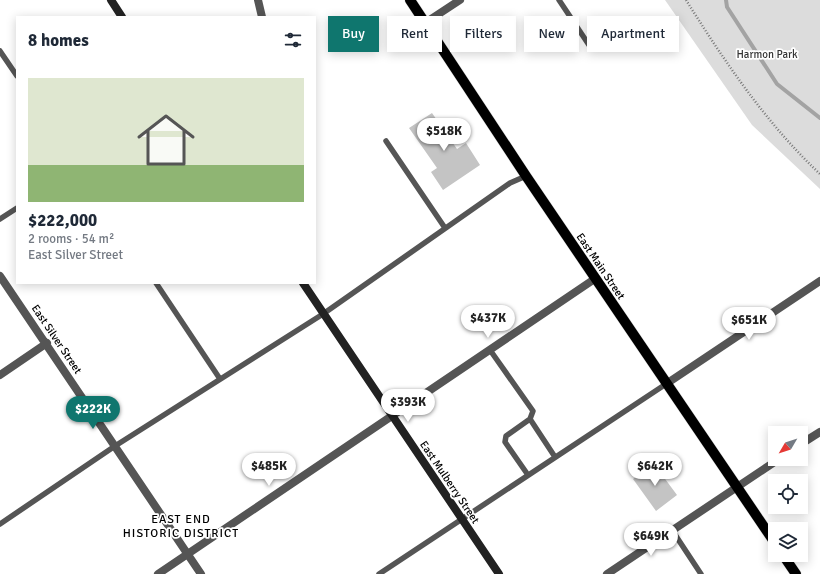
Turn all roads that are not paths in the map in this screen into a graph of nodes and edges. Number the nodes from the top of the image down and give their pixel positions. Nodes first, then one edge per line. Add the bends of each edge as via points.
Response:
1 (111, 0) edge
2 (258, 0) edge
3 (410, 0) edge
4 (460, 0) edge
5 (559, 0) edge
6 (121, 16) edge
7 (262, 16) edge
8 (420, 16) edge
9 (436, 16) edge
10 (587, 42) edge
11 (442, 49) edge
12 (0, 51) edge
13 (16, 75) edge
14 (386, 141) dead end
15 (526, 176) junction
16 (16, 209) edge
17 (0, 219) edge
18 (446, 228) junction
19 (0, 276) edge
20 (596, 278) junction
21 (820, 281) edge
22 (157, 284) edge
23 (304, 284) edge
24 (323, 314) junction
25 (47, 343) junction
26 (490, 350) junction
27 (0, 375) edge
28 (220, 379) junction
29 (666, 384) junction
30 (391, 416) junction
31 (530, 419) junction
32 (820, 432) edge
33 (808, 440) edge
34 (115, 446) junction
35 (555, 457) junction
36 (768, 466) edge
37 (528, 475) junction
38 (737, 487) junction
39 (461, 519) junction
40 (0, 524) edge
41 (672, 530) junction
42 (768, 533) edge
43 (188, 554) junction
44 (788, 562) edge
45 (158, 574) edge
46 (201, 574) edge
47 (379, 574) edge
48 (499, 574) edge
49 (607, 574) edge
50 (701, 574) edge
51 (796, 574) edge

1 - 6 street
2 - 7 street
3 - 8 main road, East Main Street
4 - 9 street
5 - 10 lane
11 - 15 main road, East Main Street
12 - 13 lane
14 - 18 lane
15 - 18 lane via 510,183
15 - 20 main road, East Main Street
16 - 17 lane
18 - 24 lane
19 - 25 street, East Silver Street
20 - 26 street
20 - 29 main road, East Main Street
21 - 29 street
22 - 28 lane
23 - 24 street, East Mulberry Street
24 - 28 lane
24 - 30 street, East Mulberry Street
25 - 27 street
25 - 34 street, East Silver Street
26 - 30 street
26 - 31 lane via 533,412
28 - 34 lane
29 - 35 lane
29 - 38 main road, East Main Street
30 - 39 street, East Mulberry Street
30 - 43 street
31 - 35 lane
31 - 37 lane via 506,436 505,442
32 - 33 street
34 - 40 lane
34 - 43 street, East Silver Street
35 - 37 lane
36 - 38 street
37 - 39 lane
38 - 41 street
38 - 42 main road, East Main Street
39 - 47 lane
39 - 48 street, East Mulberry Street
41 - 49 street
41 - 50 lane
43 - 45 street
43 - 46 street, East Silver Street
44 - 51 main road

